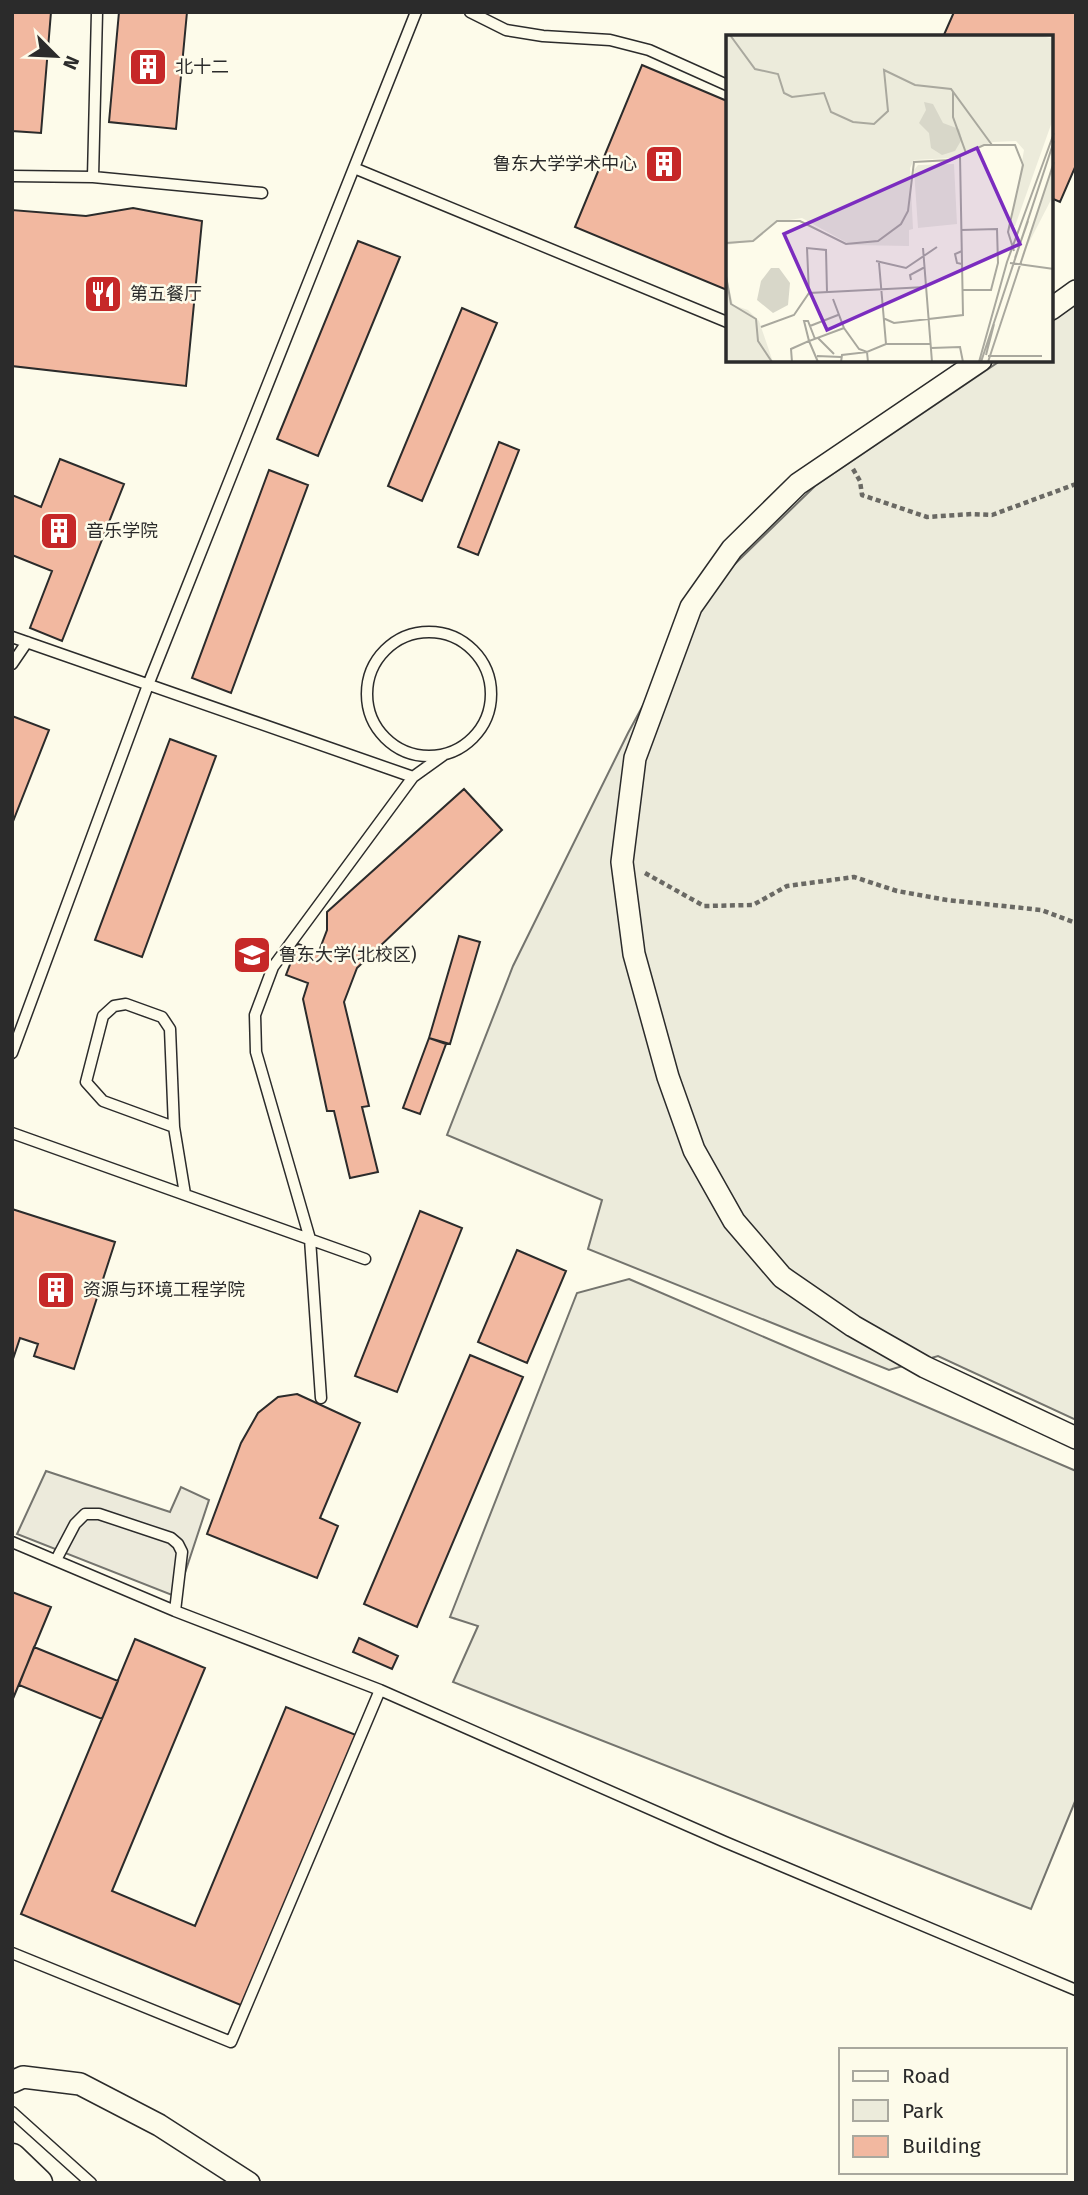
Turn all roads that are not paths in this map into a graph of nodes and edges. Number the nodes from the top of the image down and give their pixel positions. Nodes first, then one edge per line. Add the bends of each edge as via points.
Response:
1 (97, 12) edge
2 (416, 12) edge
3 (470, 12) edge
4 (726, 85) edge
5 (354, 168) junction
6 (12, 176) edge
7 (93, 177) junction
8 (262, 193) dead end
9 (1076, 290) edge
10 (1053, 307) edge
11 (726, 322) edge
12 (978, 362) edge
13 (12, 638) edge
14 (27, 642) junction
15 (12, 664) edge
16 (148, 685) junction
17 (445, 754) junction
18 (413, 777) junction
19 (12, 1053) edge
20 (174, 1127) junction
21 (12, 1133) edge
22 (185, 1195) junction
23 (310, 1239) junction
24 (365, 1259) dead end
25 (321, 1398) dead end
26 (1076, 1438) edge
27 (12, 1542) edge
28 (57, 1560) junction
29 (175, 1611) junction
30 (380, 1690) junction
31 (12, 1953) edge
32 (1076, 1990) edge
33 (12, 2081) edge
34 (12, 2112) edge
35 (12, 2158) edge
36 (38, 2183) edge
37 (91, 2183) edge
38 (249, 2183) edge

1 - 7 lane
2 - 5 lane
3 - 4 lane via 506,30 610,40 649,50
5 - 11 lane
5 - 16 lane
6 - 7 lane
7 - 8 lane
9 - 10 street
12 - 26 street via 798,484 732,549 691,607 635,758 622,862 634,954 668,1077 694,1150 734,1221 782,1277 853,1326 925,1367
13 - 14 lane
14 - 15 lane
14 - 16 lane
16 - 18 lane
16 - 19 lane
17 - 17 lane via 471,740 481,728 491,701 491,685 480,658 464,642 443,633 414,634 393,643 378,659 367,687 368,702 379,730 401,750
17 - 18 lane
18 - 23 lane via 273,967 255,1015 256,1052
20 - 20 lane via 170,1028 162,1017 126,1004 114,1006 103,1016 86,1082 103,1101
20 - 22 lane
21 - 22 lane
22 - 23 lane
23 - 24 lane
23 - 25 lane
27 - 28 lane
28 - 29 lane
28 - 29 lane via 85,1514 99,1514 171,1538 182,1552
29 - 30 lane
30 - 31 lane via 231,2042
30 - 32 lane
33 - 38 street via 23,2077 80,2084 159,2125
34 - 37 lane
35 - 36 main road

